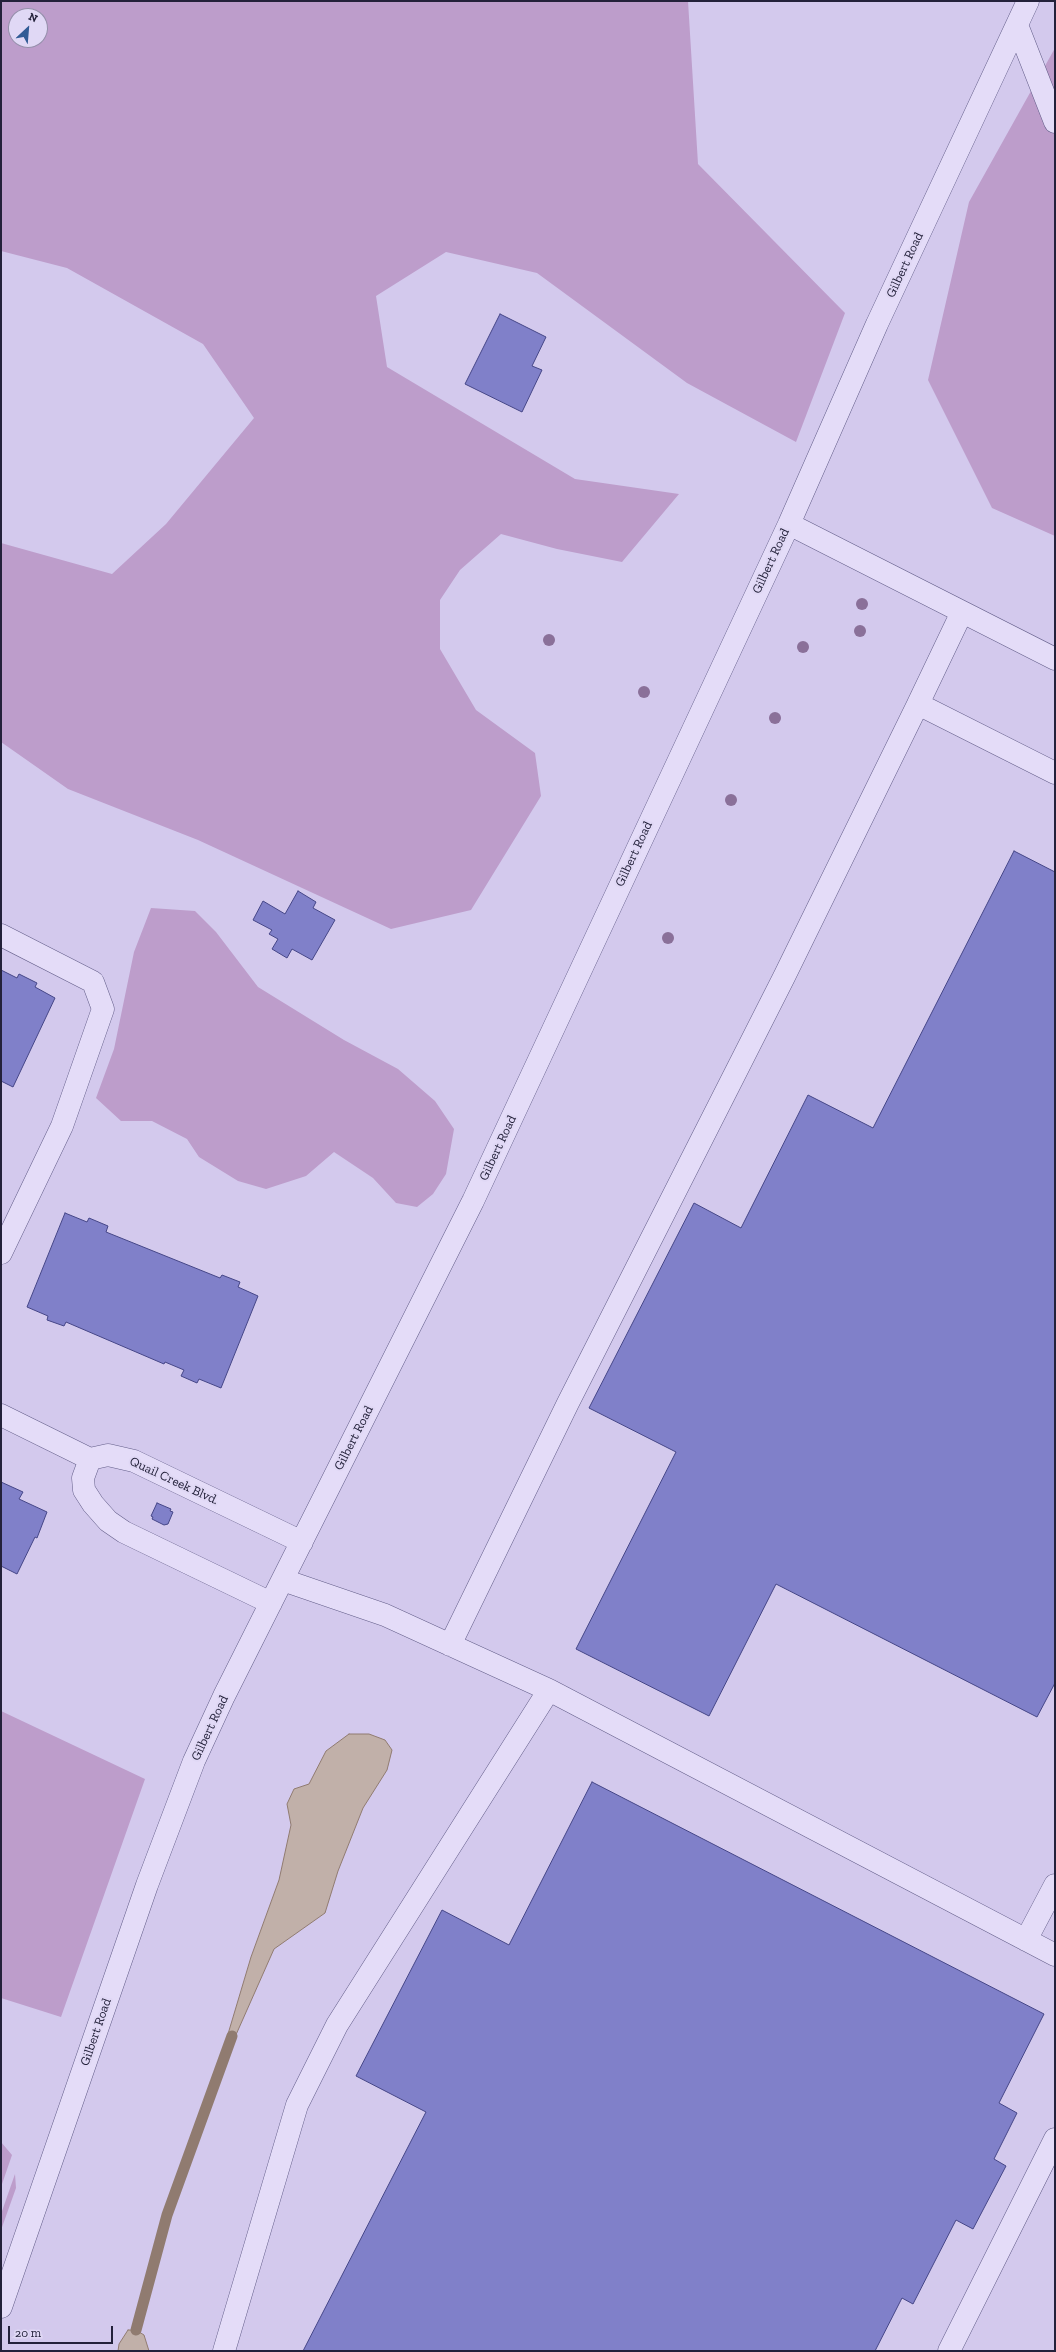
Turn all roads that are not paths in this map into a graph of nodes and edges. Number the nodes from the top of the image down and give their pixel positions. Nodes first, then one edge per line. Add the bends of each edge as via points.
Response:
1 (1028, 1) edge
2 (1017, 25) junction
3 (1055, 122) edge
4 (789, 524) junction
5 (962, 612) junction
6 (1055, 659) edge
7 (918, 704) junction
8 (1055, 773) edge
9 (1, 934) edge
10 (1, 1253) edge
11 (1, 1415) edge
12 (90, 1459) junction
13 (302, 1542) junction
14 (283, 1580) junction
15 (271, 1604) junction
16 (450, 1645) junction
17 (549, 1690) junction
18 (1055, 1885) edge
19 (1026, 1940) junction
20 (1055, 1955) edge
21 (1055, 2139) edge
22 (1, 2307) edge
23 (224, 2351) edge
24 (950, 2351) edge

1 - 2 street, Gilbert Road
2 - 3 street
2 - 4 street, Gilbert Road via 877,324
4 - 5 street
4 - 13 street, Gilbert Road via 473,1201
5 - 6 street
5 - 7 street
7 - 8 street
7 - 16 street via 784,977 568,1403
9 - 10 street via 93,982 103,1009 62,1126
11 - 12 street
12 - 13 street, Quail Creek Blvd. via 108,1455 134,1461
12 - 15 street via 83,1478 84,1490 108,1521 124,1532
13 - 14 street, Gilbert Road
14 - 15 street, Gilbert Road
14 - 16 street via 385,1615
15 - 22 street, Gilbert Road via 194,1761 147,1885
16 - 17 street
17 - 19 street
17 - 23 street via 337,2025 297,2105
18 - 19 street
19 - 20 street
21 - 24 street

